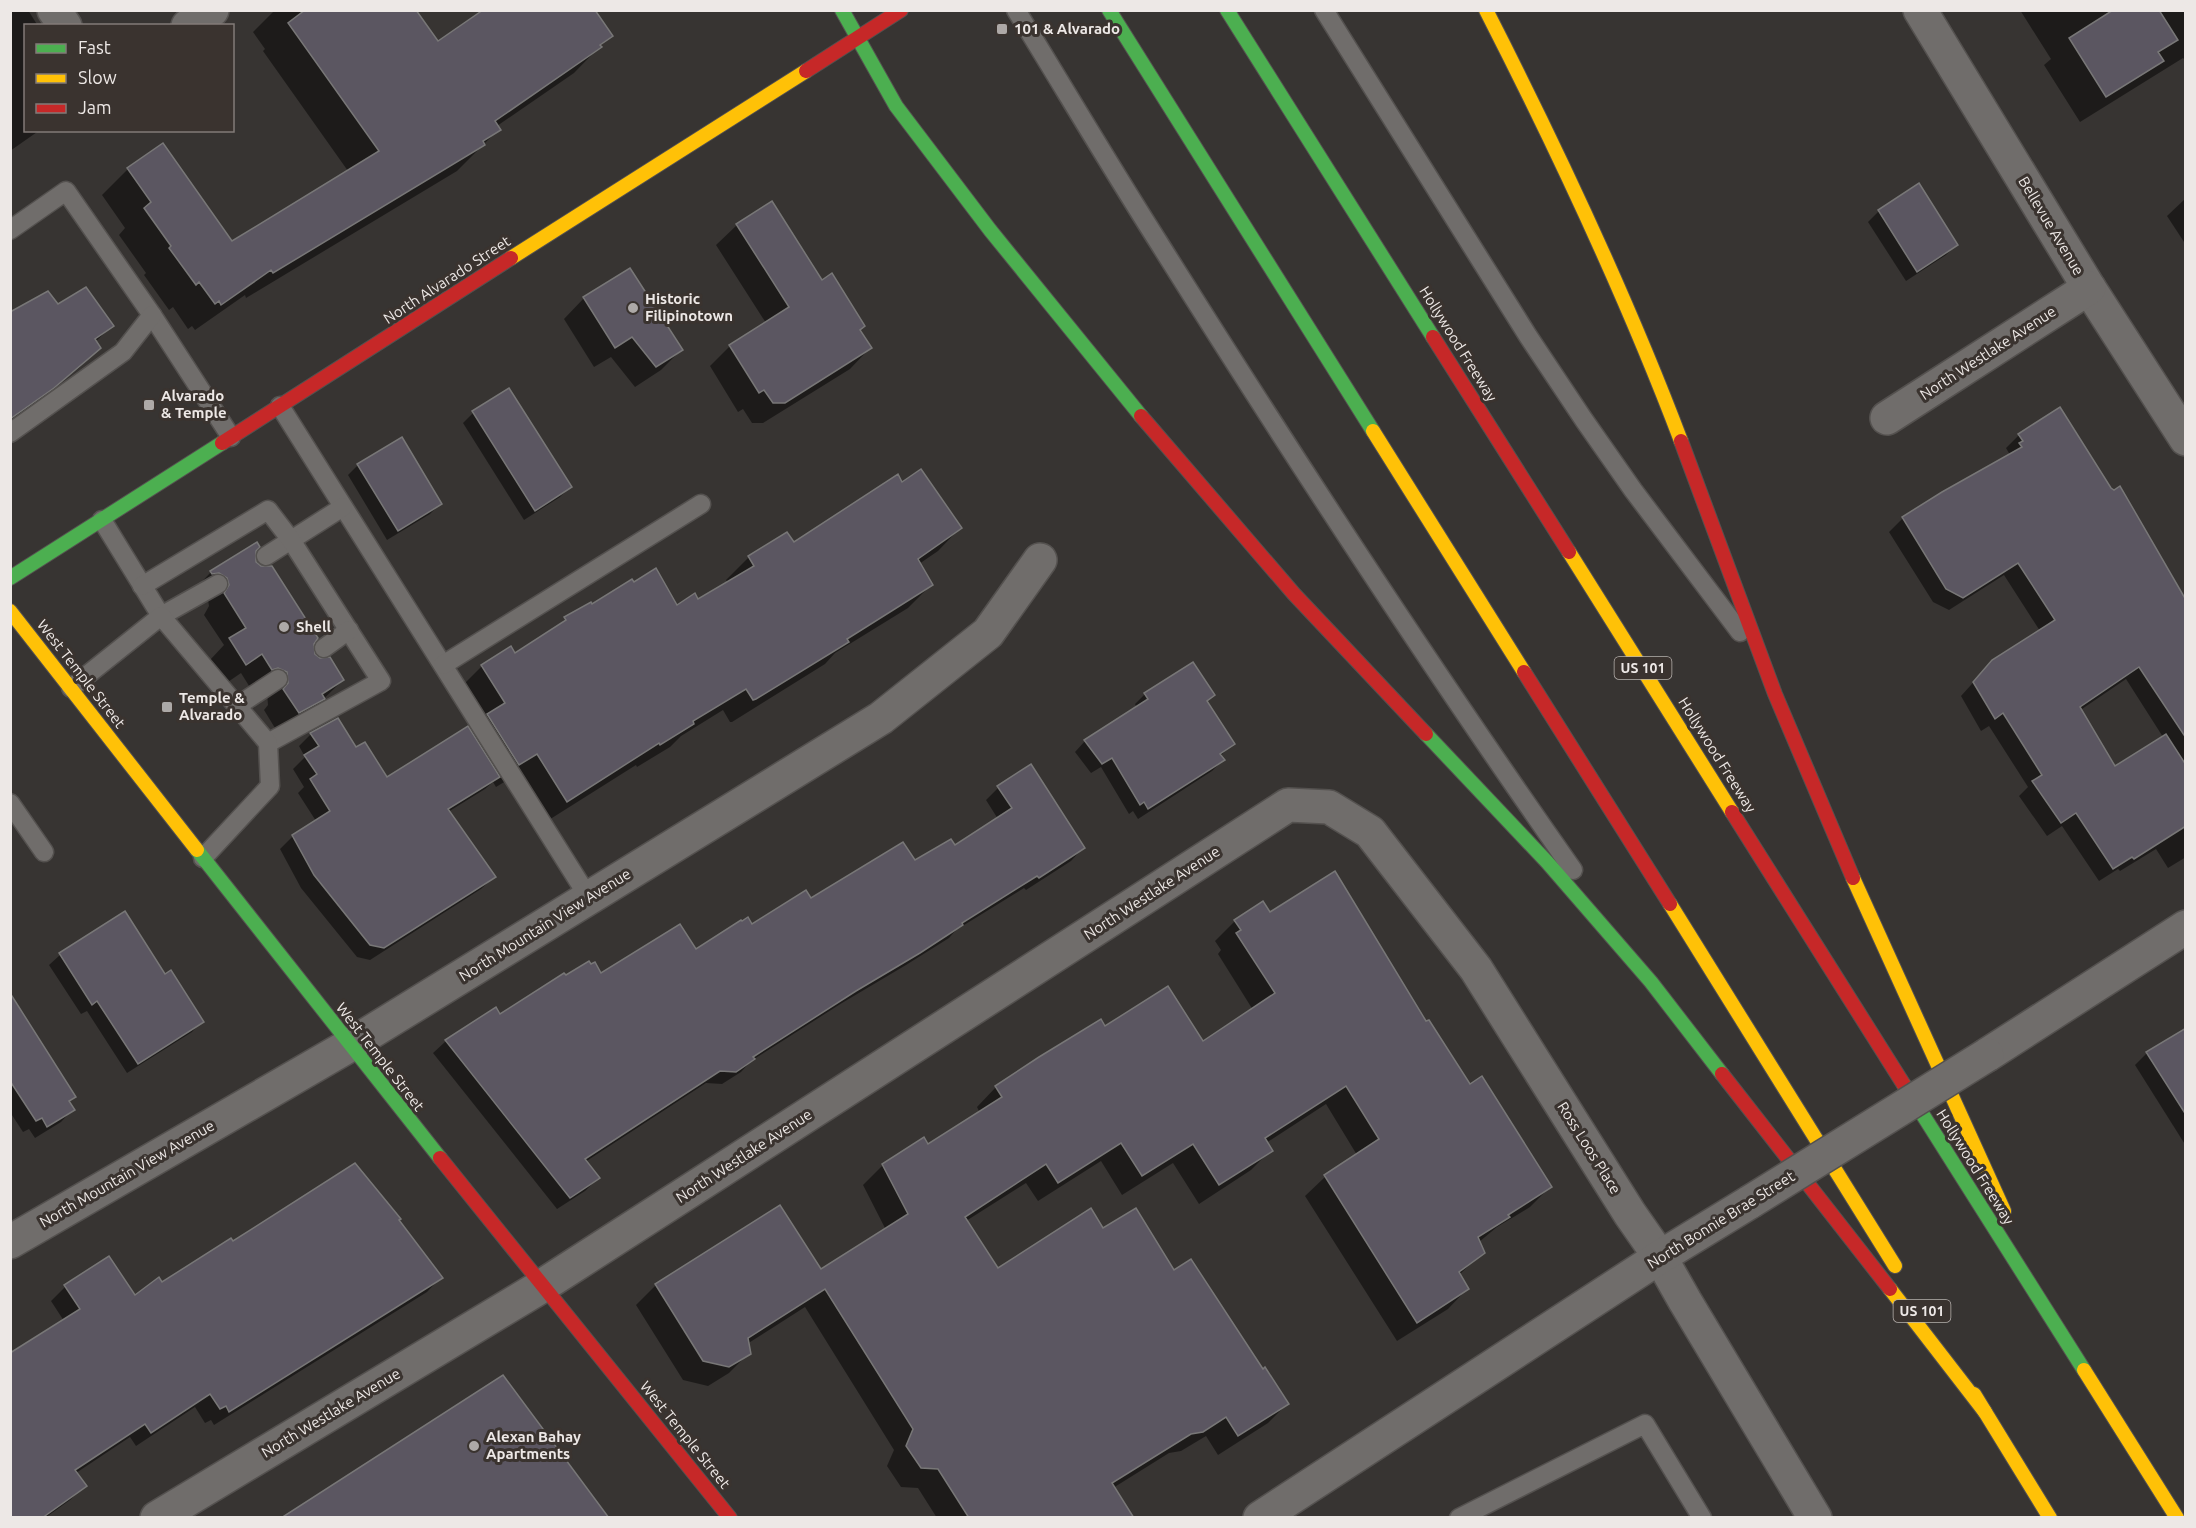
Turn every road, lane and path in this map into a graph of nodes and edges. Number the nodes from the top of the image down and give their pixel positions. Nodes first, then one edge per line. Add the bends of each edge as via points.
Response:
1 (54, 10) edge
2 (212, 10) edge
3 (842, 10) edge
4 (902, 10) edge
5 (1016, 10) edge
6 (1109, 10) edge
7 (1227, 10) edge
8 (1324, 10) edge
9 (1486, 10) edge
10 (1920, 10) edge
11 (64, 24) edge
12 (191, 24) edge
13 (858, 38) junction
14 (10, 230) edge
15 (2090, 288) junction
16 (152, 315) junction
17 (280, 406) junction
18 (1887, 418) dead end
19 (10, 433) edge
20 (231, 437) junction
21 (2186, 439) edge
22 (701, 504) dead end
23 (344, 507) junction
24 (102, 520) junction
25 (291, 540) junction
26 (266, 556) dead end
27 (1040, 560) dead end
28 (10, 578) edge
29 (218, 584) dead end
30 (142, 586) junction
31 (10, 611) edge
32 (160, 616) junction
33 (349, 630) junction
34 (324, 648) dead end
35 (443, 665) junction
36 (278, 680) dead end
37 (71, 688) junction
38 (1775, 693) junction
39 (237, 706) junction
40 (268, 743) junction
41 (10, 803) edge
42 (1329, 807) joint
43 (44, 852) dead end
44 (203, 858) junction
45 (589, 898) junction
46 (2186, 927) edge
47 (1651, 982) junction
48 (350, 1045) junction
49 (10, 1242) edge
50 (1660, 1257) junction
51 (1904, 1280) dead end
52 (542, 1286) junction
53 (1916, 1300) dead end
54 (2056, 1328) junction
55 (1985, 1412) junction
56 (157, 1518) edge
57 (730, 1518) edge
58 (1260, 1518) edge
59 (1459, 1518) edge
60 (1702, 1518) edge
61 (1815, 1518) edge
62 (2050, 1518) edge
63 (2177, 1518) edge

1 - 11 street
2 - 12 street
3 - 13 main road
4 - 13 main road, North Alvarado Street
5 - 47 lane via 1158,243 1399,615
6 - 51 main road, US 101
7 - 54 main road, Hollywood Freeway / US 101
8 - 38 lane via 1565,392 1632,490 1749,644
9 - 38 main road via 1621,291
10 - 15 street, Bellevue Avenue
13 - 17 main road, North Alvarado Street
13 - 47 main road via 903,116 997,239 1182,465 1294,594 1546,862
14 - 16 lane via 66,191
15 - 18 street, North Westlake Avenue
15 - 21 street, Bellevue Avenue
16 - 19 lane via 123,352
16 - 20 lane
17 - 20 main road, North Alvarado Street
17 - 23 lane
20 - 24 main road, North Alvarado Street
22 - 35 lane
23 - 25 lane
23 - 35 lane
24 - 28 main road, North Alvarado Street
24 - 30 lane
25 - 26 lane
25 - 30 lane via 268,510
25 - 33 lane
27 - 45 street, North Mountain View Avenue via 988,633 881,718
29 - 32 lane
30 - 32 lane
31 - 37 main road, West Temple Street
32 - 37 lane
32 - 39 lane
33 - 34 lane
33 - 40 lane via 381,681
35 - 45 lane
36 - 39 lane
37 - 44 main road, West Temple Street
38 - 54 main road via 1869,916
39 - 40 lane
40 - 44 lane via 270,786
41 - 43 lane
42 - 50 street, Ross Loos Place via 1370,832 1476,969
42 - 52 street, North Westlake Avenue via 1288,805
44 - 48 main road, West Temple Street
45 - 48 street, North Mountain View Avenue
46 - 50 street, North Bonnie Brae Street, bridge
47 - 55 main road
48 - 49 street, North Mountain View Avenue
48 - 52 main road, West Temple Street
50 - 58 street, North Bonnie Brae Street
50 - 61 street, Ross Loos Place
52 - 56 street, North Westlake Avenue
52 - 57 main road, West Temple Street
53 - 55 main road, US 101
54 - 63 main road, Hollywood Freeway / US 101
55 - 62 main road, US 101
59 - 60 lane via 1645,1424

